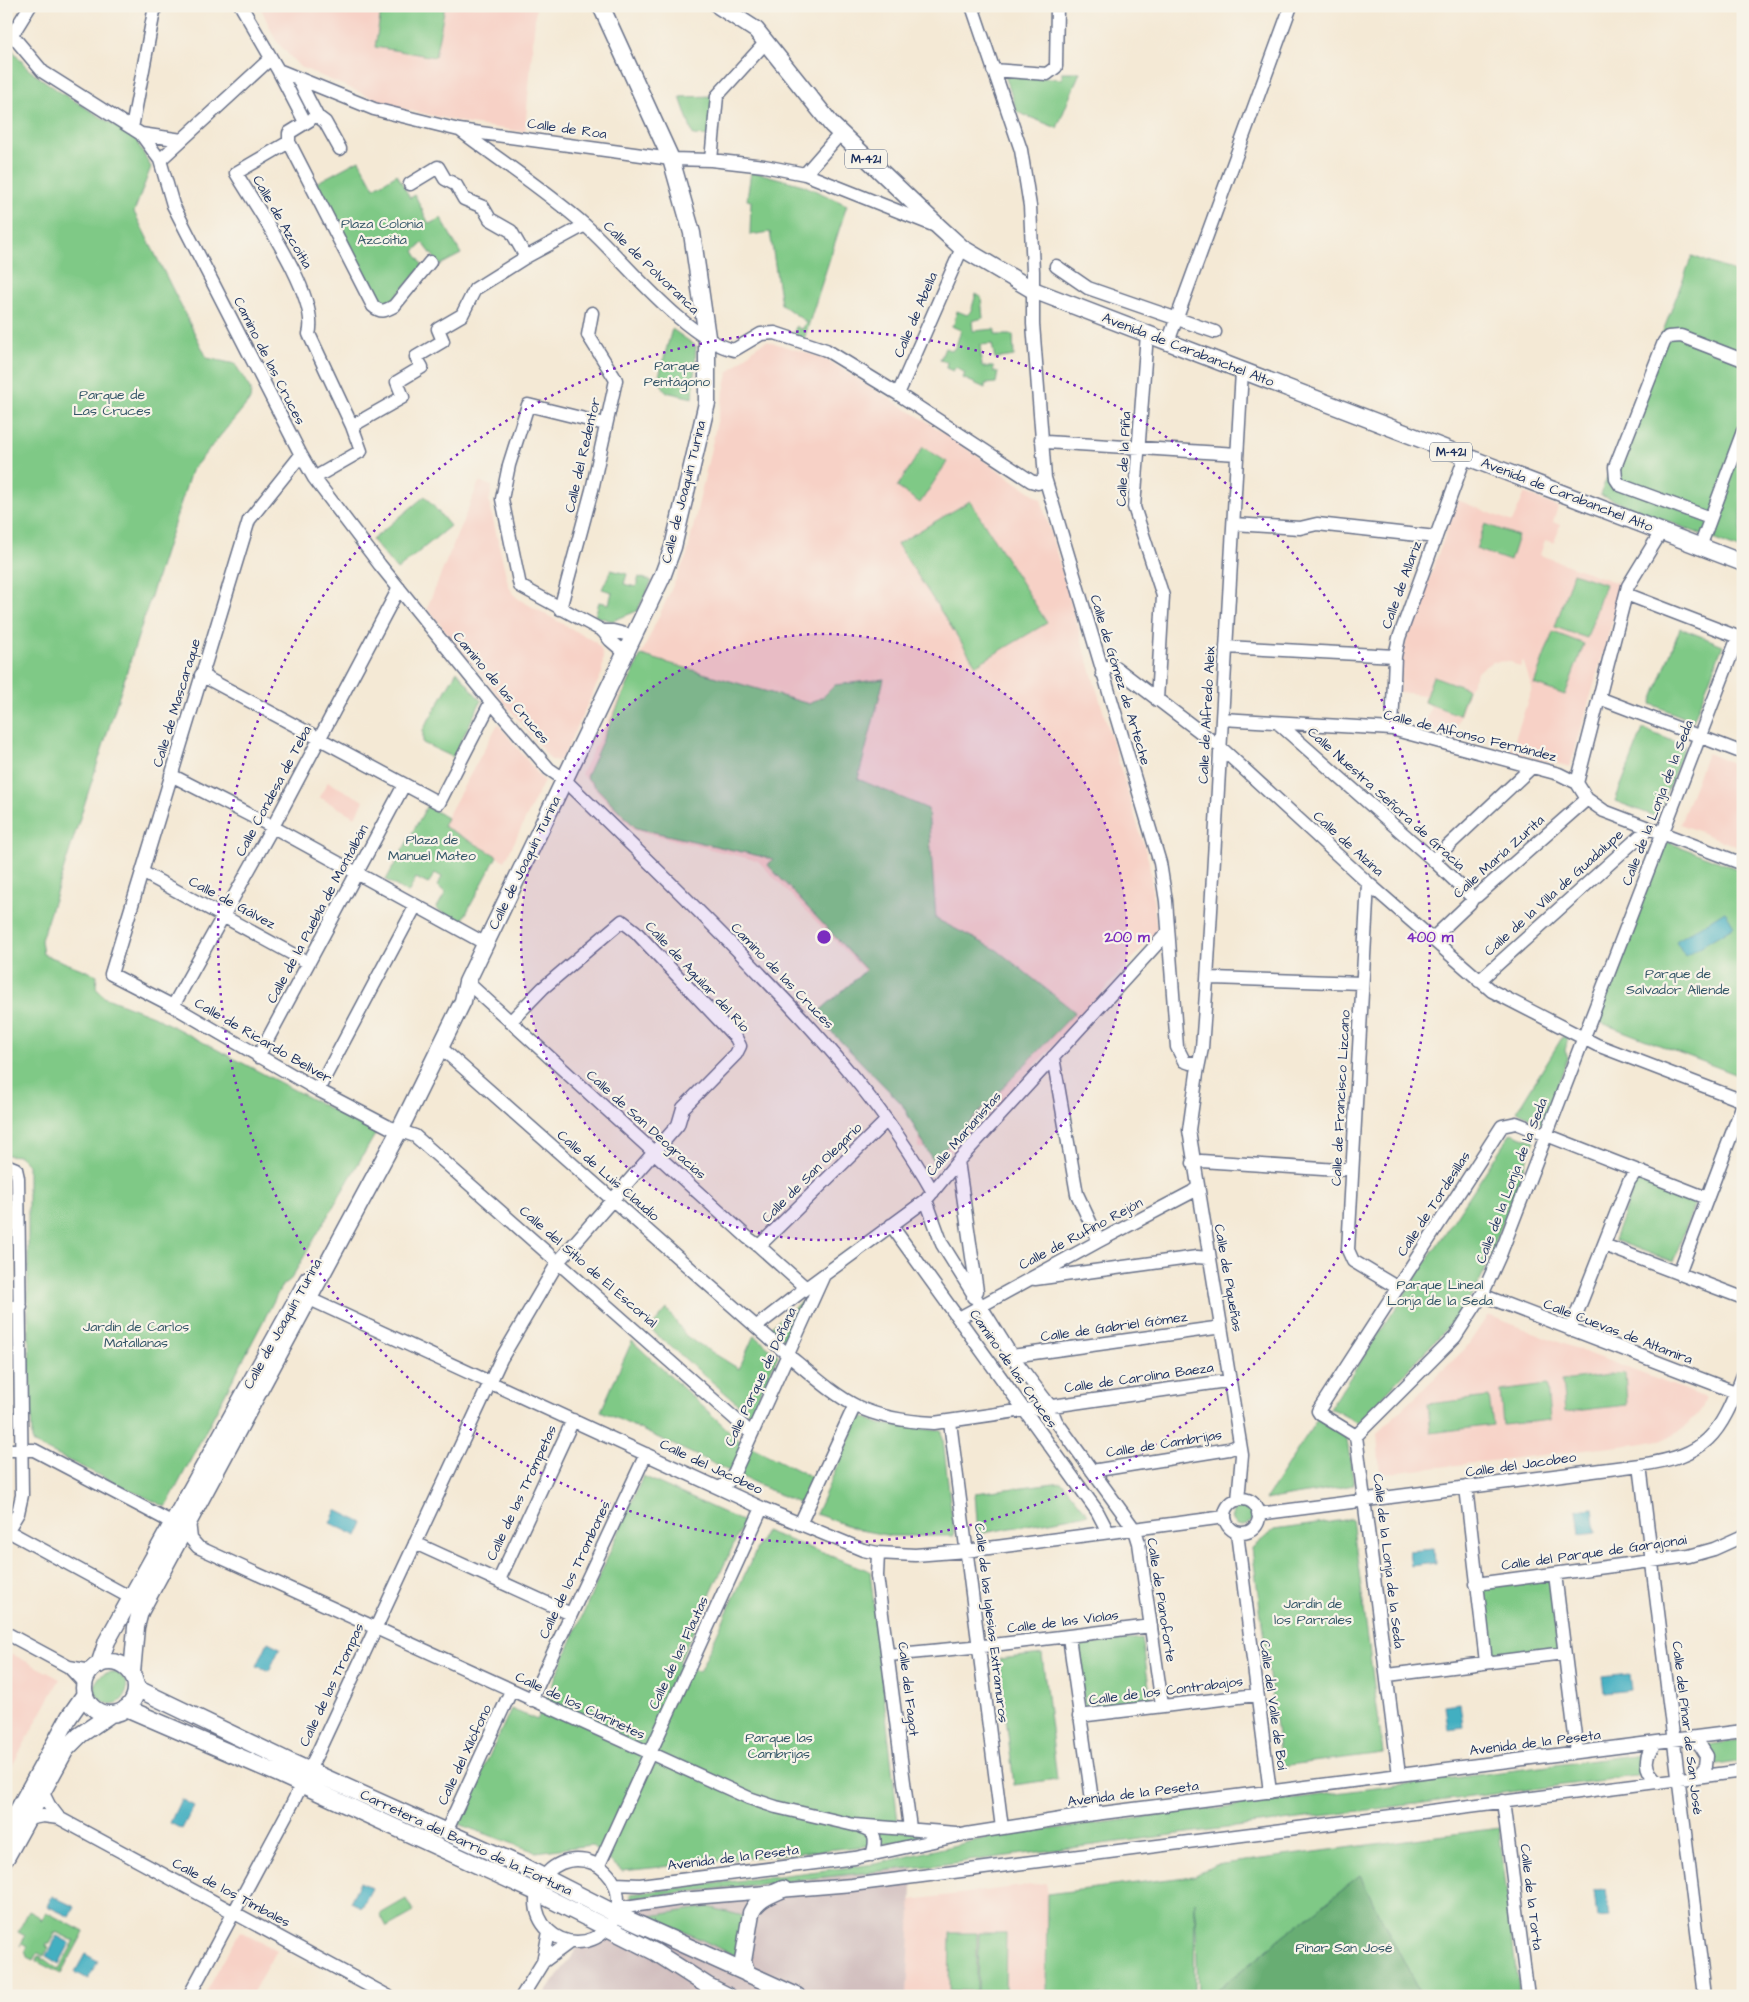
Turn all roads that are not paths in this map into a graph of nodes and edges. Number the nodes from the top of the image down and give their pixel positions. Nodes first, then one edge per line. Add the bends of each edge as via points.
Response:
1 (30, 6) edge
2 (154, 6) edge
3 (241, 6) edge
4 (601, 6) edge
5 (719, 6) edge
6 (972, 6) edge
7 (1057, 6) edge
8 (1291, 6) edge
9 (9, 31) edge
10 (766, 42) junction
11 (270, 59) junction
12 (278, 70) junction
13 (993, 70) junction
14 (300, 80) junction
15 (317, 116) junction
16 (305, 122) junction
17 (459, 130) junction
18 (136, 131) junction
19 (840, 134) junction
20 (182, 140) junction
21 (289, 142) junction
22 (340, 149) dead end
23 (671, 159) junction
24 (160, 160) junction
25 (711, 160) junction
26 (805, 174) junction
27 (410, 184) dead end
28 (585, 225) junction
29 (939, 227) junction
30 (962, 248) junction
31 (526, 257) junction
32 (430, 262) dead end
33 (1056, 266) dead end
34 (1033, 290) junction
35 (592, 313) dead end
36 (1177, 318) junction
37 (1215, 332) dead end
38 (1147, 334) junction
39 (707, 337) junction
40 (1168, 342) junction
41 (1743, 360) edge
42 (1242, 370) junction
43 (898, 394) junction
44 (605, 424) junction
45 (352, 426) junction
46 (1743, 431) edge
47 (1041, 439) junction
48 (1138, 448) junction
49 (1237, 454) junction
50 (300, 455) junction
51 (1465, 457) junction
52 (314, 478) junction
53 (1044, 478) junction
54 (1710, 518) junction
55 (1234, 524) junction
56 (1661, 532) junction
57 (1436, 537) junction
58 (1700, 547) junction
59 (1743, 563) edge
60 (399, 588) junction
61 (1626, 594) junction
62 (560, 609) junction
63 (603, 631) junction
64 (633, 636) junction
65 (1740, 638) edge
66 (1226, 647) junction
67 (625, 653) junction
68 (1395, 656) junction
69 (1102, 673) junction
70 (201, 675) junction
71 (1599, 698) junction
72 (1157, 700) junction
73 (491, 702) junction
74 (1222, 719) junction
75 (1278, 723) junction
76 (1392, 729) junction
77 (1700, 737) junction
78 (320, 738) junction
79 (1220, 748) junction
80 (1743, 753) edge
81 (1532, 767) junction
82 (171, 775) junction
83 (565, 780) junction
84 (1577, 783) junction
85 (404, 785) junction
86 (1587, 799) junction
87 (273, 827) junction
88 (1649, 828) junction
89 (1662, 833) junction
90 (1433, 860) junction
91 (1743, 864) edge
92 (142, 872) junction
93 (356, 874) junction
94 (1368, 883) junction
95 (1473, 898) junction
96 (415, 907) junction
97 (223, 914) junction
98 (1168, 932) junction
99 (1432, 939) junction
100 (486, 944) junction
101 (307, 962) junction
102 (111, 974) joint
103 (1207, 980) junction
104 (1479, 980) junction
105 (468, 982) junction
106 (1362, 982) junction
107 (173, 1006) junction
108 (510, 1022) junction
109 (1584, 1039) junction
110 (440, 1047) junction
111 (258, 1057) junction
112 (1053, 1057) junction
113 (1199, 1061) junction
114 (318, 1090) junction
115 (1743, 1102) edge
116 (886, 1121) junction
117 (395, 1128) junction
118 (1546, 1136) junction
119 (654, 1152) junction
120 (958, 1161) junction
121 (1193, 1163) junction
122 (6, 1165) edge
123 (1352, 1168) junction
124 (1636, 1171) junction
125 (1197, 1188) junction
126 (929, 1196) junction
127 (1707, 1198) junction
128 (611, 1199) junction
129 (890, 1225) junction
130 (1099, 1241) junction
131 (1604, 1245) junction
132 (760, 1246) junction
133 (1209, 1258) junction
134 (558, 1262) junction
135 (1678, 1273) junction
136 (824, 1274) junction
137 (1028, 1280) junction
138 (806, 1288) junction
139 (1398, 1288) junction
140 (1482, 1295) junction
141 (304, 1297) junction
142 (1743, 1298) edge
143 (976, 1301) junction
144 (6, 1307) edge
145 (21, 1307) junction
146 (959, 1318) junction
147 (1220, 1325) junction
148 (758, 1326) junction
149 (1570, 1330) junction
150 (788, 1355) junction
151 (1012, 1356) junction
152 (1743, 1375) edge
153 (490, 1381) junction
154 (1230, 1382) junction
155 (1739, 1394) edge
156 (1050, 1406) junction
157 (854, 1407) junction
158 (1023, 1410) junction
159 (573, 1420) junction
160 (950, 1422) junction
161 (751, 1433) junction
162 (1356, 1436) junction
163 (1240, 1445) junction
164 (6, 1450) edge
165 (23, 1450) junction
166 (646, 1454) junction
167 (1640, 1465) junction
168 (1092, 1471) junction
169 (1466, 1487) junction
170 (720, 1488) junction
171 (1238, 1500) junction
172 (1365, 1500) junction
173 (762, 1508) junction
174 (1258, 1514) junction
175 (1225, 1517) junction
176 (181, 1522) junction
177 (800, 1524) junction
178 (1135, 1530) junction
179 (7, 1532) edge
180 (1108, 1532) junction
181 (1237, 1532) junction
182 (1743, 1536) edge
183 (415, 1543) junction
184 (198, 1547) junction
185 (966, 1551) junction
186 (878, 1553) junction
187 (171, 1554) junction
188 (1652, 1562) junction
189 (1555, 1574) junction
190 (499, 1580) junction
191 (1476, 1584) junction
192 (131, 1598) junction
193 (571, 1614) junction
194 (1151, 1626) junction
195 (375, 1628) junction
196 (6, 1633) edge
197 (1069, 1637) junction
198 (978, 1647) junction
199 (1564, 1652) junction
200 (889, 1654) junction
201 (1486, 1662) junction
202 (1388, 1675) junction
203 (90, 1678) junction
204 (134, 1681) junction
205 (511, 1691) junction
206 (1256, 1695) junction
207 (531, 1700) junction
208 (1162, 1705) junction
209 (118, 1711) junction
210 (1080, 1716) junction
211 (1743, 1731) edge
212 (1690, 1738) junction
213 (1673, 1740) junction
214 (1657, 1742) junction
215 (1578, 1752) junction
216 (648, 1754) junction
217 (1743, 1772) edge
218 (1399, 1775) junction
219 (305, 1777) junction
220 (1697, 1777) junction
221 (1678, 1780) junction
222 (1659, 1782) junction
223 (42, 1791) junction
224 (1270, 1792) junction
225 (1504, 1802) junction
226 (1094, 1814) junction
227 (59, 1818) junction
228 (27, 1819) junction
229 (854, 1825) junction
230 (910, 1828) junction
231 (1002, 1828) junction
232 (6, 1832) edge
233 (446, 1832) junction
234 (966, 1834) junction
235 (872, 1855) junction
236 (6, 1858) edge
237 (599, 1865) junction
238 (543, 1877) junction
239 (615, 1884) junction
240 (783, 1889) junction
241 (536, 1892) junction
242 (234, 1912) junction
243 (614, 1917) junction
244 (549, 1932) junction
245 (570, 1942) junction
246 (544, 1962) junction
247 (747, 1974) junction
248 (188, 1996) edge
249 (388, 1996) edge
250 (522, 1996) edge
251 (728, 1996) edge
252 (796, 1996) edge
253 (1528, 1996) edge
254 (1705, 1996) edge

1 - 9 street
2 - 18 street
3 - 11 street
4 - 23 main road, Calle de Joaquín Turina
5 - 10 main road, Avenida de Carabanchel Alto / M-421 via 756,30
6 - 13 street, Calle de Gómez de Arteche
7 - 13 street via 1056,67 1047,74
8 - 36 street
9 - 18 street via 43,72
10 - 19 main road, Avenida de Carabanchel Alto / M-421
10 - 25 street via 717,96
11 - 12 street
11 - 20 street
12 - 14 street, Calle de Roa
12 - 16 street
13 - 34 street, Calle de Gómez de Arteche via 1021,150 1030,206
14 - 15 street
14 - 17 street, Calle de Roa via 374,109
15 - 16 street, Calle de Azcoitia
15 - 22 street via 325,122
16 - 21 street, Calle de Azcoitia via 289,133
17 - 23 street, Calle de Roa
17 - 28 street, Calle de Polvoranca
18 - 20 street
18 - 24 street, Camino de las Cruces
19 - 26 street
19 - 29 main road, Avenida de Carabanchel Alto / M-421
20 - 24 street
21 - 32 street via 368,297 378,310 386,311 394,306
21 - 45 street, Calle de Azcoitia via 236,173 298,276 311,325 309,334
23 - 25 street, Calle de Roa
23 - 39 main road, Calle de Joaquín Turina via 692,233
24 - 50 street, Camino de las Cruces via 173,205
25 - 26 street, Calle de Roa
26 - 29 street, Calle de Roa
27 - 31 street via 438,167 464,199 483,207 490,219 511,231
28 - 31 street
28 - 39 street, Calle de Polvoranca via 687,325
29 - 30 main road, Avenida de Carabanchel Alto / M-421
30 - 34 main road, Avenida de Carabanchel Alto / M-421
30 - 43 street, Calle de Abella
31 - 45 street via 475,289 462,314 438,329 443,341 416,357 422,368 397,382 403,397
33 - 36 street via 1088,288
34 - 38 main road, Avenida de Carabanchel Alto / M-421
34 - 47 street, Calle de Gómez de Arteche via 1032,324
35 - 44 street, Calle del Redentor via 588,335 616,380
36 - 37 street
36 - 40 street
38 - 40 main road, Avenida de Carabanchel Alto / M-421
38 - 48 street, Calle de la Piña
39 - 43 street, Calle de Polvoranca via 734,350 761,334 775,333 826,350
39 - 64 main road, Calle de Joaquín Turina via 706,403 673,548
40 - 42 main road, Avenida de Carabanchel Alto / M-421
41 - 54 street via 1681,336 1664,342 1614,473 1620,485
42 - 49 street, Calle de Alfredo Aleix
42 - 51 main road, Avenida de Carabanchel Alto / M-421
43 - 53 street, Calle de Polvoranca via 1031,481 1038,483
44 - 62 street, Calle del Redentor
44 - 62 street via 528,405 509,465 502,499 520,586
45 - 52 street, Calle de Azcoitia via 361,451
46 - 54 street
47 - 48 street via 1046,442
47 - 53 street, Calle de Gómez de Arteche
48 - 49 street
48 - 72 street, Calle de la Piña via 1134,508 1163,596
49 - 55 street, Calle de Alfredo Aleix
50 - 52 street, Camino de las Cruces
50 - 70 street, Calle de Mascaraque via 249,520
51 - 56 main road, Avenida de Carabanchel Alto / M-421
51 - 57 street, Calle de Allariz
52 - 60 street, Camino de las Cruces
53 - 69 street, Calle de Gómez de Arteche
54 - 58 street
55 - 57 street via 1300,528 1317,524
55 - 66 street, Calle de Alfredo Aleix
56 - 58 main road, Avenida de Carabanchel Alto / M-421
56 - 61 street via 1631,580
57 - 68 street, Calle de Allariz
58 - 59 main road, Avenida de Carabanchel Alto / M-421
60 - 73 street, Camino de las Cruces
60 - 78 street, Calle Condesa de Teba
61 - 65 street
61 - 71 street
62 - 63 street
63 - 64 street
63 - 67 street
64 - 67 main road, Calle de Joaquín Turina
65 - 77 street, Calle de la Lonja de la Seda
66 - 68 street
66 - 74 street, Calle de Alfredo Aleix
67 - 83 main road, Calle de Joaquín Turina
68 - 76 street, Calle de Allariz
69 - 72 street, Calle de Alzina via 1112,666
69 - 98 street, Calle de Gómez de Arteche via 1156,846
70 - 78 street
70 - 82 street, Calle de Mascaraque
71 - 77 street
71 - 84 street
72 - 79 street, Calle de Alzina
73 - 83 street, Camino de las Cruces via 549,769
73 - 85 street via 439,804
74 - 75 street, Calle de Alfonso Fernández
74 - 79 street, Calle de Alfredo Aleix
75 - 76 street, Calle de Alfonso Fernández
75 - 90 street, Calle Nuestra Señora de Gracia
76 - 81 street, Calle de Alfonso Fernández
77 - 80 street
77 - 89 street, Calle de la Lonja de la Seda
78 - 85 street
78 - 87 street, Calle Condesa de Teba
79 - 94 street, Calle de Alzina
79 - 103 street, Calle de Alfredo Aleix
81 - 84 street, Calle de Alfonso Fernández
81 - 90 street
82 - 87 street
82 - 92 street, Calle de Mascaraque
83 - 100 main road, Calle de Joaquín Turina
83 - 116 street, Camino de las Cruces via 812,1027 861,1084
84 - 86 street
85 - 93 street, Calle de la Puebla de Montalbán
86 - 88 street via 1604,811
86 - 95 street, Calle María Zurita
87 - 93 street
87 - 97 street, Calle Condesa de Teba
88 - 89 street
88 - 104 street, Calle de la Villa de Guadalupe
89 - 91 street
89 - 109 street, Calle de la Lonja de la Seda
90 - 95 street, Calle Nuestra Señora de Gracia
92 - 97 street, Calle de Gálvez
92 - 102 street, Calle de Mascaraque
93 - 96 street
93 - 101 street, Calle de la Puebla de Montalbán
94 - 99 street, Calle de Alzina
94 - 106 street, Calle de Francisco Lizcano
95 - 99 street, Calle María Zurita
96 - 100 street
96 - 114 street
97 - 101 street, Calle de Gálvez
97 - 107 street, Calle Condesa de Teba
98 - 112 street, Calle Marianistas
98 - 113 street, Calle de Gómez de Arteche via 1177,1047 1184,1061
99 - 104 street, Calle de Alzina
100 - 105 main road, Calle de Joaquín Turina
101 - 111 street, Calle de la Puebla de Montalbán
102 - 107 street, Calle de Ricardo Bellver
103 - 106 street
103 - 113 street, Calle de Alfredo Aleix
104 - 109 street, Calle de Alzina via 1511,1003
105 - 108 street, Calle de San Deogracias
105 - 110 main road, Calle de Joaquín Turina via 463,1001
105 - 117 main road, Calle de Joaquín Turina via 449,1010
106 - 123 street, Calle de Francisco Lizcano
107 - 111 street, Calle de Ricardo Bellver
108 - 119 street, Calle de San Deogracias
108 - 119 street, Calle de Aguilar del Río via 543,988 622,921 636,931 740,1046 683,1108 678,1125
109 - 115 street, Calle de Alzina
109 - 118 street, Calle de la Lonja de la Seda
110 - 117 main road, Calle de Joaquín Turina
110 - 128 street, Calle de Luis Claudio
111 - 114 street, Calle de Ricardo Bellver
112 - 120 street, Calle Marianistas
112 - 130 street via 1077,1194
113 - 121 street, Calle de Piqueñas via 1189,1119
114 - 117 street, Calle de Ricardo Bellver
115 - 127 street
116 - 126 street, Camino de las Cruces via 920,1170
116 - 132 street, Calle de San Olegario
117 - 134 street, Calle del Sitio de El Escorial via 426,1144
117 - 141 main road, Calle de Joaquín Turina
118 - 124 street
118 - 139 street, Calle de Tordesillas via 1516,1123 1502,1126
118 - 140 street, Calle de la Lonja de la Seda
119 - 128 street, Calle de Aguilar del Río
119 - 132 street, Calle de San Deogracias
120 - 126 street, Calle Marianistas
120 - 143 street, Camino de las Cruces
121 - 123 street
121 - 125 street, Calle de Piqueñas
122 - 145 street via 16,1169 18,1178
123 - 139 street, Calle de Francisco Lizcano via 1349,1254 1354,1261
124 - 127 street
124 - 131 street
125 - 130 street, Calle de Rufino Rejón
125 - 133 street, Calle de Piqueñas
126 - 129 street, Calle Marianistas
126 - 143 street, Camino de las Cruces via 942,1244
127 - 135 street
128 - 134 street, Calle de Aguilar del Río
128 - 148 street, Calle de Luis Claudio
129 - 136 street, Calle Marianistas
129 - 146 street, Camino de las Cruces
130 - 137 street, Calle de Rufino Rejón
131 - 135 street
131 - 149 street
132 - 138 street, Calle de San Deogracias
133 - 137 street
133 - 147 street, Calle de Piqueñas
134 - 153 street, Calle de Aguilar del Río
134 - 161 street, Calle del Sitio de El Escorial
135 - 142 street
136 - 138 street, Calle Marianistas
136 - 150 street, Calle Parque de Doñana
137 - 143 street, Calle de Rufino Rejón
138 - 148 street, Calle Marianistas
139 - 162 street, Calle de Tordesillas via 1318,1411
140 - 149 street, Calle Cuevas de Altamira
140 - 162 street, Calle de la Lonja de la Seda via 1455,1337
141 - 153 street, Calle del Jacobeo
141 - 176 main road, Calle de Joaquín Turina
143 - 146 street, Calle de Rufino Rejón
143 - 151 street, Camino de las Cruces
144 - 145 street
145 - 165 street
146 - 158 street, Camino de las Cruces
147 - 151 street, Calle de Gabriel Gómez
147 - 154 street, Calle de Piqueñas
148 - 150 street, Calle de Luis Claudio
149 - 155 street, Calle Cuevas de Altamira
150 - 157 street, Calle de Luis Claudio
150 - 161 street, Calle Parque de Doñana
151 - 156 street, Camino de las Cruces
152 - 155 street, Calle del Jacobeo
153 - 159 street, Calle del Jacobeo
153 - 183 street, Calle de las Trompas
154 - 156 street, Calle de Carolina Baeza
154 - 163 street, Calle de Piqueñas
155 - 167 street, Calle del Jacobeo via 1721,1426 1707,1441 1683,1456
156 - 158 street, Calle de Carolina Baeza
156 - 168 street, Camino de las Cruces via 1056,1421
157 - 160 street, Calle de Carolina Baeza via 900,1422
157 - 177 street
158 - 160 street, Calle de Carolina Baeza
158 - 180 street, Camino de las Cruces via 1097,1511
159 - 166 street, Calle del Jacobeo
159 - 190 street, Calle de las Trompetas
160 - 185 street, Calle de las Iglesias Extramuros
161 - 170 street, Calle Parque de Doñana via 729,1481
162 - 172 street, Calle de la Lonja de la Seda
163 - 168 street, Calle de Cambrijas
163 - 171 street, Calle de Piqueñas via 1242,1462
164 - 165 street
165 - 176 street via 34,1450
165 - 179 street via 21,1504
166 - 170 street, Calle del Jacobeo
166 - 193 street, Calle de los Trombones
167 - 169 street, Calle del Jacobeo
167 - 188 street, Calle del Pinar de San José
168 - 178 street, Camino de las Cruces
169 - 172 street, Calle del Jacobeo
169 - 191 street
170 - 173 street, Calle del Jacobeo
171 - 174 street via 1253,1503
171 - 175 street via 1227,1508
172 - 174 street, Calle del Jacobeo
172 - 202 street, Calle de la Lonja de la Seda
173 - 177 street, Calle del Jacobeo
173 - 216 street, Calle de las Flautas
174 - 181 street via 1253,1529
175 - 178 street, Calle del Jacobeo
175 - 181 street via 1229,1527
176 - 184 street
176 - 187 main road, Calle de Joaquín Turina
176 - 192 main road, Calle de Joaquín Turina
177 - 186 street, Calle del Jacobeo
178 - 180 street, Calle del Jacobeo
178 - 194 street, Calle de Pianoforte
179 - 192 street
180 - 185 street, Calle del Jacobeo
181 - 206 street, Calle del Valle de Boí
182 - 188 street, Calle del Parque de Garajonai via 1714,1549
183 - 190 street
183 - 195 street, Calle de las Trompas
184 - 187 street via 180,1548
184 - 195 street, Calle de los Clarinetes
185 - 186 street, Calle del Jacobeo via 915,1555
185 - 198 street, Calle de las Iglesias Extramuros
186 - 200 street, Calle del Fagot via 877,1576
187 - 204 main road, Calle de Joaquín Turina via 137,1618
188 - 189 street, Calle del Parque de Garajonai
188 - 213 street, Calle del Pinar de San José
189 - 191 street, Calle del Parque de Garajonai
189 - 199 street
190 - 193 street
191 - 201 street
192 - 203 main road, Calle de Joaquín Turina via 106,1641
193 - 207 street, Calle de los Trombones
194 - 197 street, Calle de las Violas
194 - 208 street, Calle de Pianoforte
195 - 205 street, Calle de los Clarinetes
195 - 219 street, Calle de las Trompas
196 - 203 street
197 - 198 street, Calle de las Violas
197 - 210 street
198 - 200 street, Calle de las Violas
198 - 231 street, Calle de las Iglesias Extramuros
199 - 201 street
199 - 215 street
200 - 230 street, Calle del Fagot
201 - 202 street
202 - 218 street, Calle de la Lonja de la Seda
203 - 204 main road via 113,1662 127,1668
203 - 209 main road via 88,1700 98,1710
203 - 232 main road
204 - 209 main road via 133,1699
204 - 219 main road, Carretera del Barrio de la Fortuna
205 - 207 street, Calle de los Clarinetes
205 - 233 street, Calle del Xilófono
206 - 208 street, Calle de los Contrabajos
206 - 224 street, Calle del Valle de Boí
207 - 216 street, Calle de los Clarinetes
208 - 210 street, Calle de los Contrabajos
209 - 219 main road, Carretera del Barrio de la Fortuna
209 - 223 main road via 73,1741
210 - 226 street
211 - 212 street, Avenida de la Peseta
212 - 213 street, Avenida de la Peseta
212 - 220 street via 1707,1756 1706,1766
213 - 214 street, Avenida de la Peseta
213 - 221 street, Calle del Pinar de San José
214 - 215 street, Avenida de la Peseta
214 - 222 street via 1646,1760 1649,1773
215 - 218 street, Avenida de la Peseta
216 - 229 street, Calle de los Clarinetes via 748,1798
216 - 237 street, Calle de las Flautas
217 - 220 street
218 - 224 street, Avenida de la Peseta
219 - 233 main road, Carretera del Barrio de la Fortuna
219 - 241 main road, Carretera del Barrio de la Fortuna
219 - 242 street, Calle de las Trompas
220 - 221 street
221 - 222 street
221 - 254 street, Calle del Pinar de San José
222 - 225 street
223 - 227 street, Calle de los Timbales
223 - 228 main road
224 - 226 street, Avenida de la Peseta
225 - 240 street via 852,1884
225 - 253 street, Calle de la Torta
226 - 231 street, Avenida de la Peseta
227 - 228 street, Calle de los Timbales
227 - 242 street, Calle de los Timbales
228 - 236 main road
229 - 230 street, Calle de los Clarinetes
229 - 235 street via 873,1832 876,1842
230 - 234 street, Calle de los Clarinetes
231 - 234 street, Avenida de la Peseta
233 - 238 main road, Carretera del Barrio de la Fortuna
234 - 235 street, Avenida de la Peseta
235 - 239 street, Avenida de la Peseta via 640,1885
237 - 238 street via 587,1860 568,1860 551,1868
237 - 239 street
238 - 241 street
238 - 243 main road, Carretera del Barrio de la Fortuna
239 - 243 street
240 - 243 street
240 - 247 main road via 761,1899 750,1912 743,1961
241 - 243 main road, Carretera del Barrio de la Fortuna
241 - 244 street via 540,1920
242 - 248 street, Calle de las Trompas
242 - 249 street, Calle de los Timbales
243 - 245 street via 591,1940
243 - 247 main road, Carretera del Barrio de la Fortuna
243 - 251 main road, Carretera del Barrio de la Fortuna via 660,1954
244 - 245 street
244 - 246 street
245 - 246 street
246 - 250 street
247 - 252 main road, Carretera del Barrio de la Fortuna

